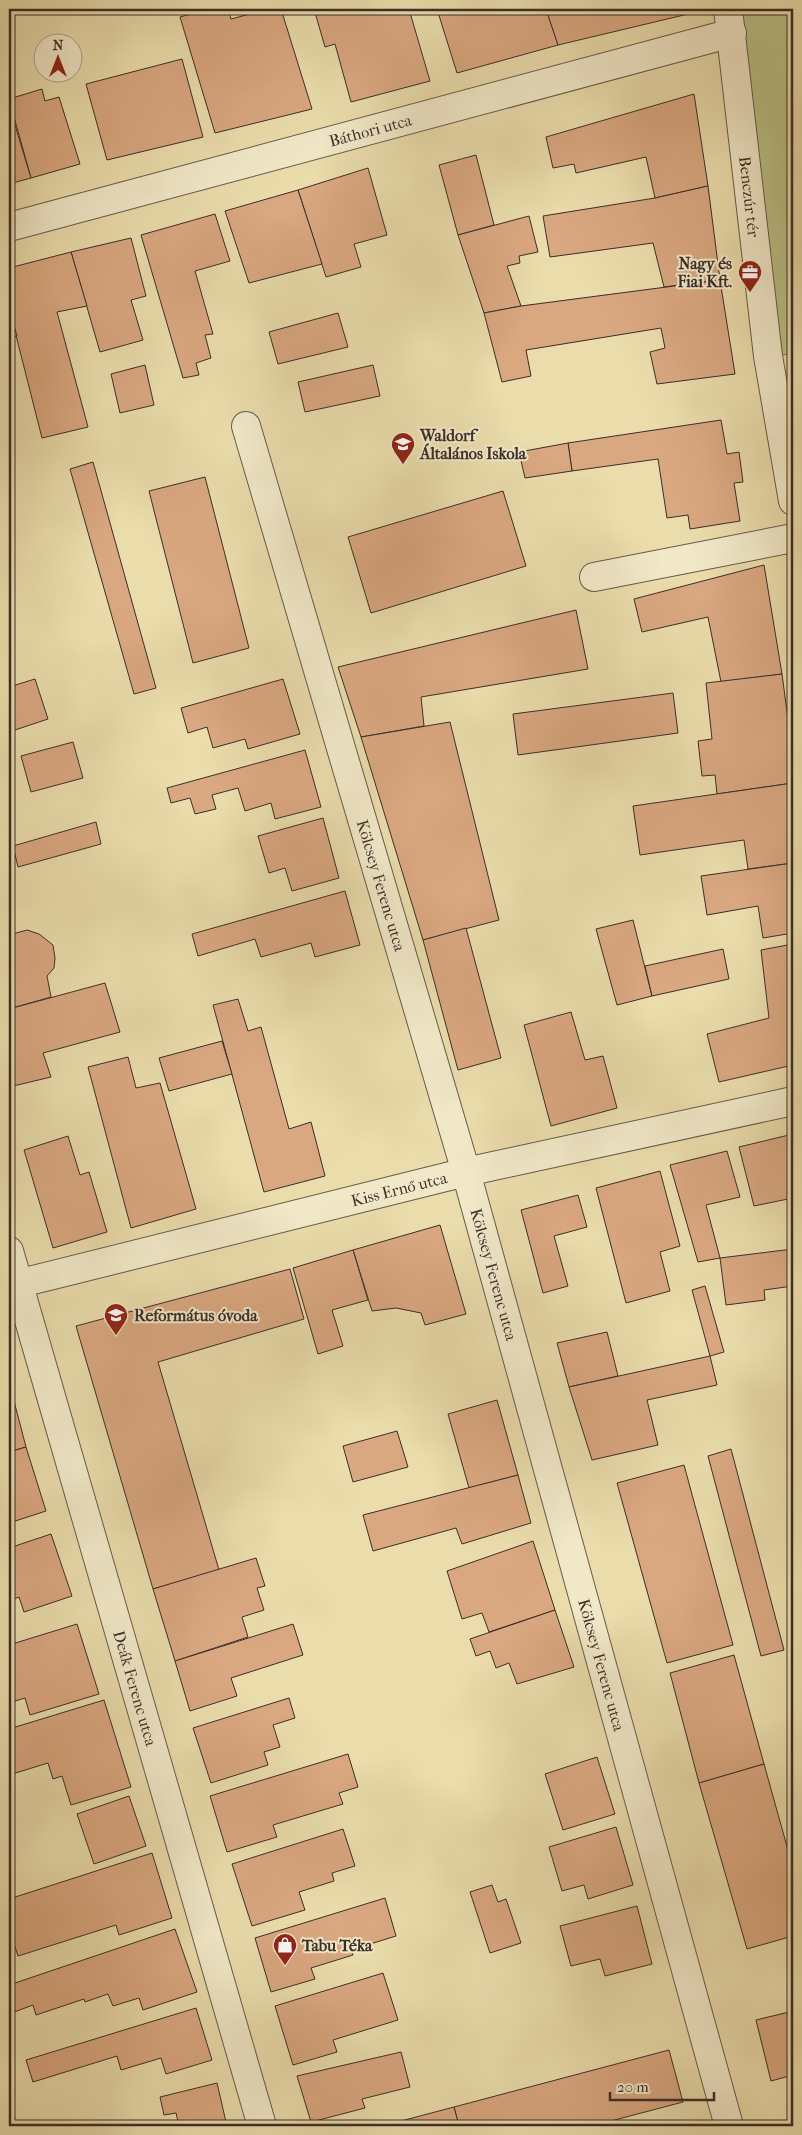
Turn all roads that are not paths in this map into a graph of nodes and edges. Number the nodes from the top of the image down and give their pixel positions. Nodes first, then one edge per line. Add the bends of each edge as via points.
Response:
1 (730, 21) edge
2 (9, 228) edge
3 (246, 426) dead end
4 (793, 501) edge
5 (793, 538) edge
6 (594, 577) dead end
7 (793, 1101) edge
8 (466, 1172) junction
9 (9, 1251) edge
10 (14, 1285) edge
11 (262, 2126) edge
12 (729, 2126) edge

1 - 2 street, Báthori utca
1 - 4 street, Benczúr tér via 768,356
3 - 8 street, Kölcsey Ferenc utca
5 - 6 street
7 - 8 street, Kiss Ernő utca
8 - 10 street, Kiss Ernő utca
8 - 12 street, Kölcsey Ferenc utca
9 - 10 street, Deák Ferenc utca
10 - 11 street, Deák Ferenc utca

